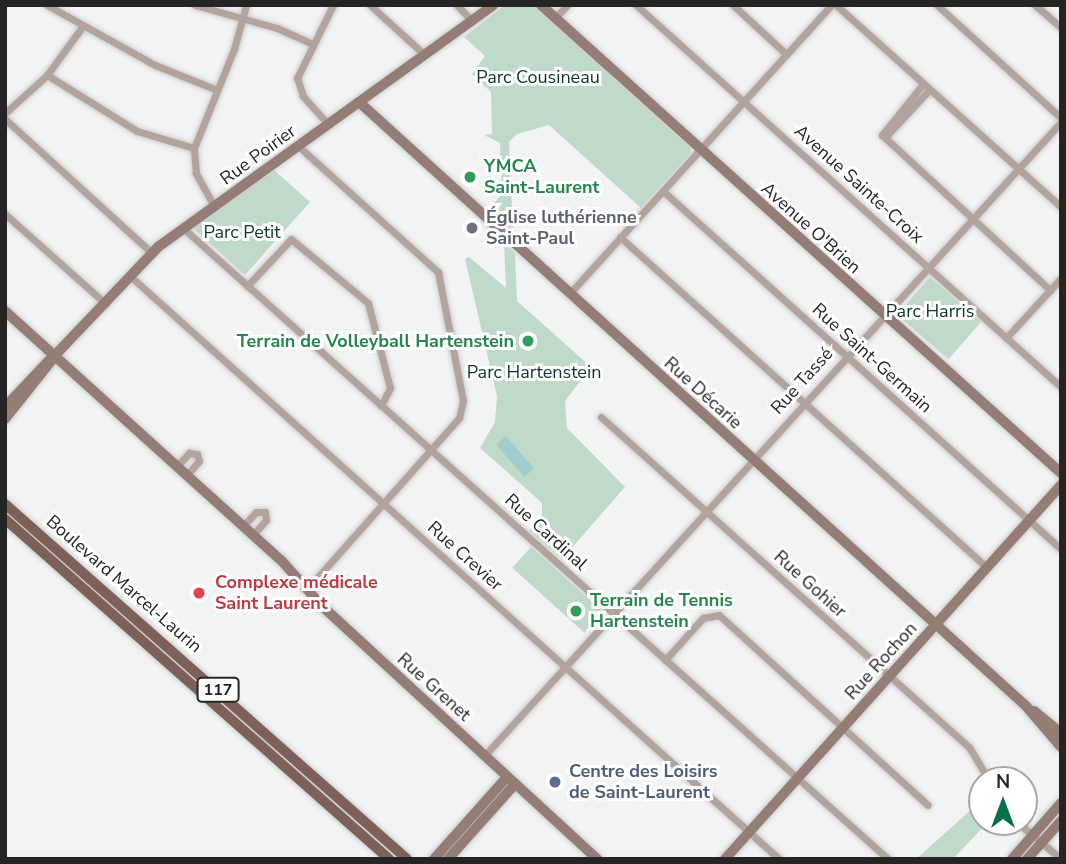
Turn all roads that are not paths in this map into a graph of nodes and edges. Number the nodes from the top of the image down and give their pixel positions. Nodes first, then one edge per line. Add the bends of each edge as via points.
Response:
1 (47, 5) edge
2 (195, 5) edge
3 (246, 5) edge
4 (333, 5) edge
5 (370, 5) edge
6 (457, 5) edge
7 (493, 5) edge
8 (541, 5) edge
9 (567, 5) edge
10 (636, 5) edge
11 (733, 5) edge
12 (833, 5) edge
13 (937, 5) edge
14 (1035, 5) edge
15 (555, 18) junction
16 (244, 21) junction
17 (472, 21) junction
18 (82, 27) junction
19 (1061, 28) edge
20 (313, 44) junction
21 (786, 54) junction
22 (425, 55) junction
23 (47, 75) junction
24 (926, 87) junction
25 (217, 90) junction
26 (744, 101) junction
27 (359, 102) junction
28 (5, 113) edge
29 (5, 119) edge
30 (1061, 120) edge
31 (328, 124) junction
32 (297, 145) junction
33 (194, 148) junction
34 (700, 149) junction
35 (1019, 169) junction
36 (663, 191) junction
37 (214, 206) junction
38 (1061, 207) edge
39 (5, 214) edge
40 (972, 220) junction
41 (183, 229) junction
42 (620, 237) junction
43 (152, 253) junction
44 (929, 268) junction
45 (130, 276) junction
46 (1061, 278) edge
47 (247, 286) junction
48 (1050, 290) junction
49 (570, 293) junction
50 (106, 303) junction
51 (5, 311) edge
52 (883, 314) junction
53 (1006, 338) junction
54 (56, 355) junction
55 (846, 355) junction
56 (1060, 385) edge
57 (803, 403) junction
58 (381, 406) junction
59 (5, 407) edge
60 (601, 417) dead end
61 (5, 419) edge
62 (431, 451) junction
63 (753, 459) junction
64 (177, 466) junction
65 (1061, 473) edge
66 (187, 475) junction
67 (1061, 485) edge
68 (5, 504) edge
69 (384, 504) junction
70 (705, 511) junction
71 (5, 519) edge
72 (1030, 521) junction
73 (243, 526) junction
74 (253, 535) junction
75 (1061, 549) edge
76 (987, 568) junction
77 (307, 589) junction
78 (614, 613) junction
79 (936, 624) junction
80 (666, 660) junction
81 (566, 667) junction
82 (889, 675) junction
83 (1026, 706) junction
84 (843, 728) junction
85 (1061, 733) edge
86 (274, 740) junction
87 (1061, 747) edge
88 (266, 749) junction
89 (485, 755) junction
90 (983, 766) edge
91 (798, 779) junction
92 (511, 780) junction
93 (1061, 803) edge
94 (928, 805) dead end
95 (1061, 821) edge
96 (1038, 829) edge
97 (749, 832) junction
98 (1032, 836) edge
99 (1034, 836) edge
100 (1042, 842) junction
101 (385, 856) edge
102 (407, 859) edge
103 (435, 859) edge
104 (448, 859) edge
105 (597, 859) edge
106 (725, 859) edge
107 (779, 859) edge
108 (888, 859) edge
109 (1012, 859) edge
110 (1027, 859) edge
111 (1061, 859) edge

1 - 18 street
2 - 16 street
3 - 16 street
4 - 20 street
5 - 22 street
6 - 17 street
7 - 17 street, Rue Poirier
8 - 15 street, Avenue O'Brien
9 - 15 street
10 - 26 street, Avenue Sainte-Croix
11 - 21 street
12 - 21 street
12 - 24 street
13 - 30 street
14 - 19 street
15 - 34 street, Avenue O'Brien
16 - 20 street via 277,28
16 - 25 street
17 - 22 street, Rue Poirier
18 - 23 street
18 - 25 street
20 - 31 street via 298,86
21 - 26 street
22 - 27 street, Rue Poirier
23 - 28 street
23 - 33 street via 137,131
24 - 35 street
24 - 40 street via 882,135
25 - 33 street
26 - 34 street
26 - 44 street, Avenue Sainte-Croix
27 - 31 street, Rue Poirier
27 - 49 street, Rue Décarie
29 - 43 street
30 - 35 street, Rue Tassé
31 - 32 street, Rue Poirier
32 - 37 street, Rue Poirier
32 - 62 street via 438,272 463,401 459,418
33 - 37 street via 196,173
34 - 36 street
34 - 52 street, Avenue O'Brien
35 - 38 street
35 - 40 street, Rue Tassé
36 - 42 street
36 - 55 street, Rue Saint-Germain
37 - 41 street, Rue Poirier
39 - 50 street
40 - 44 street, Rue Tassé
40 - 48 street
41 - 43 street, Rue Poirier
41 - 47 street, Rue Cardinal
42 - 49 street
42 - 57 street
43 - 45 street, Rue Poirier
44 - 52 street, Rue Tassé
44 - 53 street, Avenue Sainte-Croix
45 - 50 street, Rue Poirier
45 - 69 street, Rue Crevier
46 - 48 street
47 - 58 street, Rue Cardinal
47 - 58 street via 291,239 368,303 390,388
48 - 53 street
49 - 63 street, Rue Décarie
50 - 54 street, Rue Poirier
51 - 54 street, Rue Grenet
52 - 55 street, Rue Tassé
52 - 65 street, Avenue O'Brien
53 - 56 street, Avenue Sainte-Croix
54 - 59 street, Rue Poirier
54 - 61 street, Rue Poirier
54 - 64 street, Rue Grenet
55 - 57 street, Rue Tassé
55 - 72 street, Rue Saint-Germain
57 - 63 street, Rue Tassé
57 - 76 street
58 - 62 street, Rue Cardinal
60 - 70 street, Rue Gohier
62 - 69 street
62 - 78 street, Rue Cardinal
63 - 70 street, Rue Tassé
63 - 79 street, Rue Décarie
64 - 66 street, Rue Grenet
64 - 66 street via 189,453 197,454 198,464
66 - 73 street, Rue Grenet
67 - 72 street, Rue Rochon
68 - 86 main road, Boulevard Marcel-Laurin / 117
69 - 77 street
69 - 81 street, Rue Crevier
70 - 78 street, Rue Tassé
70 - 82 street, Rue Gohier
71 - 88 main road, Boulevard Marcel-Laurin / 117
72 - 75 street, Rue Saint-Germain
72 - 76 street, Rue Rochon
73 - 74 street, Rue Grenet
73 - 74 street via 256,512 265,512 266,520
74 - 77 street, Rue Grenet
76 - 79 street, Rue Rochon
77 - 89 street, Rue Grenet
78 - 80 street, Rue Cardinal
78 - 81 street, Rue Tassé
79 - 82 street, Rue Rochon
79 - 83 street, Rue Décarie
80 - 84 street via 703,618 719,615
80 - 91 street, Rue Cardinal
81 - 89 street, Rue Tassé
81 - 97 street, Rue Crevier
82 - 84 street, Rue Rochon
82 - 90 street, Rue Gohier via 973,751
83 - 85 street, Rue Décarie
83 - 87 street, Rue Décarie
84 - 91 street, Rue Rochon
84 - 94 street
86 - 88 main road
86 - 102 main road, Boulevard Marcel-Laurin / 117
88 - 101 main road, Boulevard Marcel-Laurin / 117
89 - 92 street, Rue Grenet
91 - 97 street, Rue Rochon
91 - 108 street, Rue Cardinal
92 - 103 street
92 - 104 street
92 - 105 street, Rue Grenet
93 - 96 street
95 - 100 street
97 - 106 street, Rue Rochon
97 - 107 street, Rue Crevier
98 - 109 street
99 - 100 street
100 - 110 street
100 - 111 street

